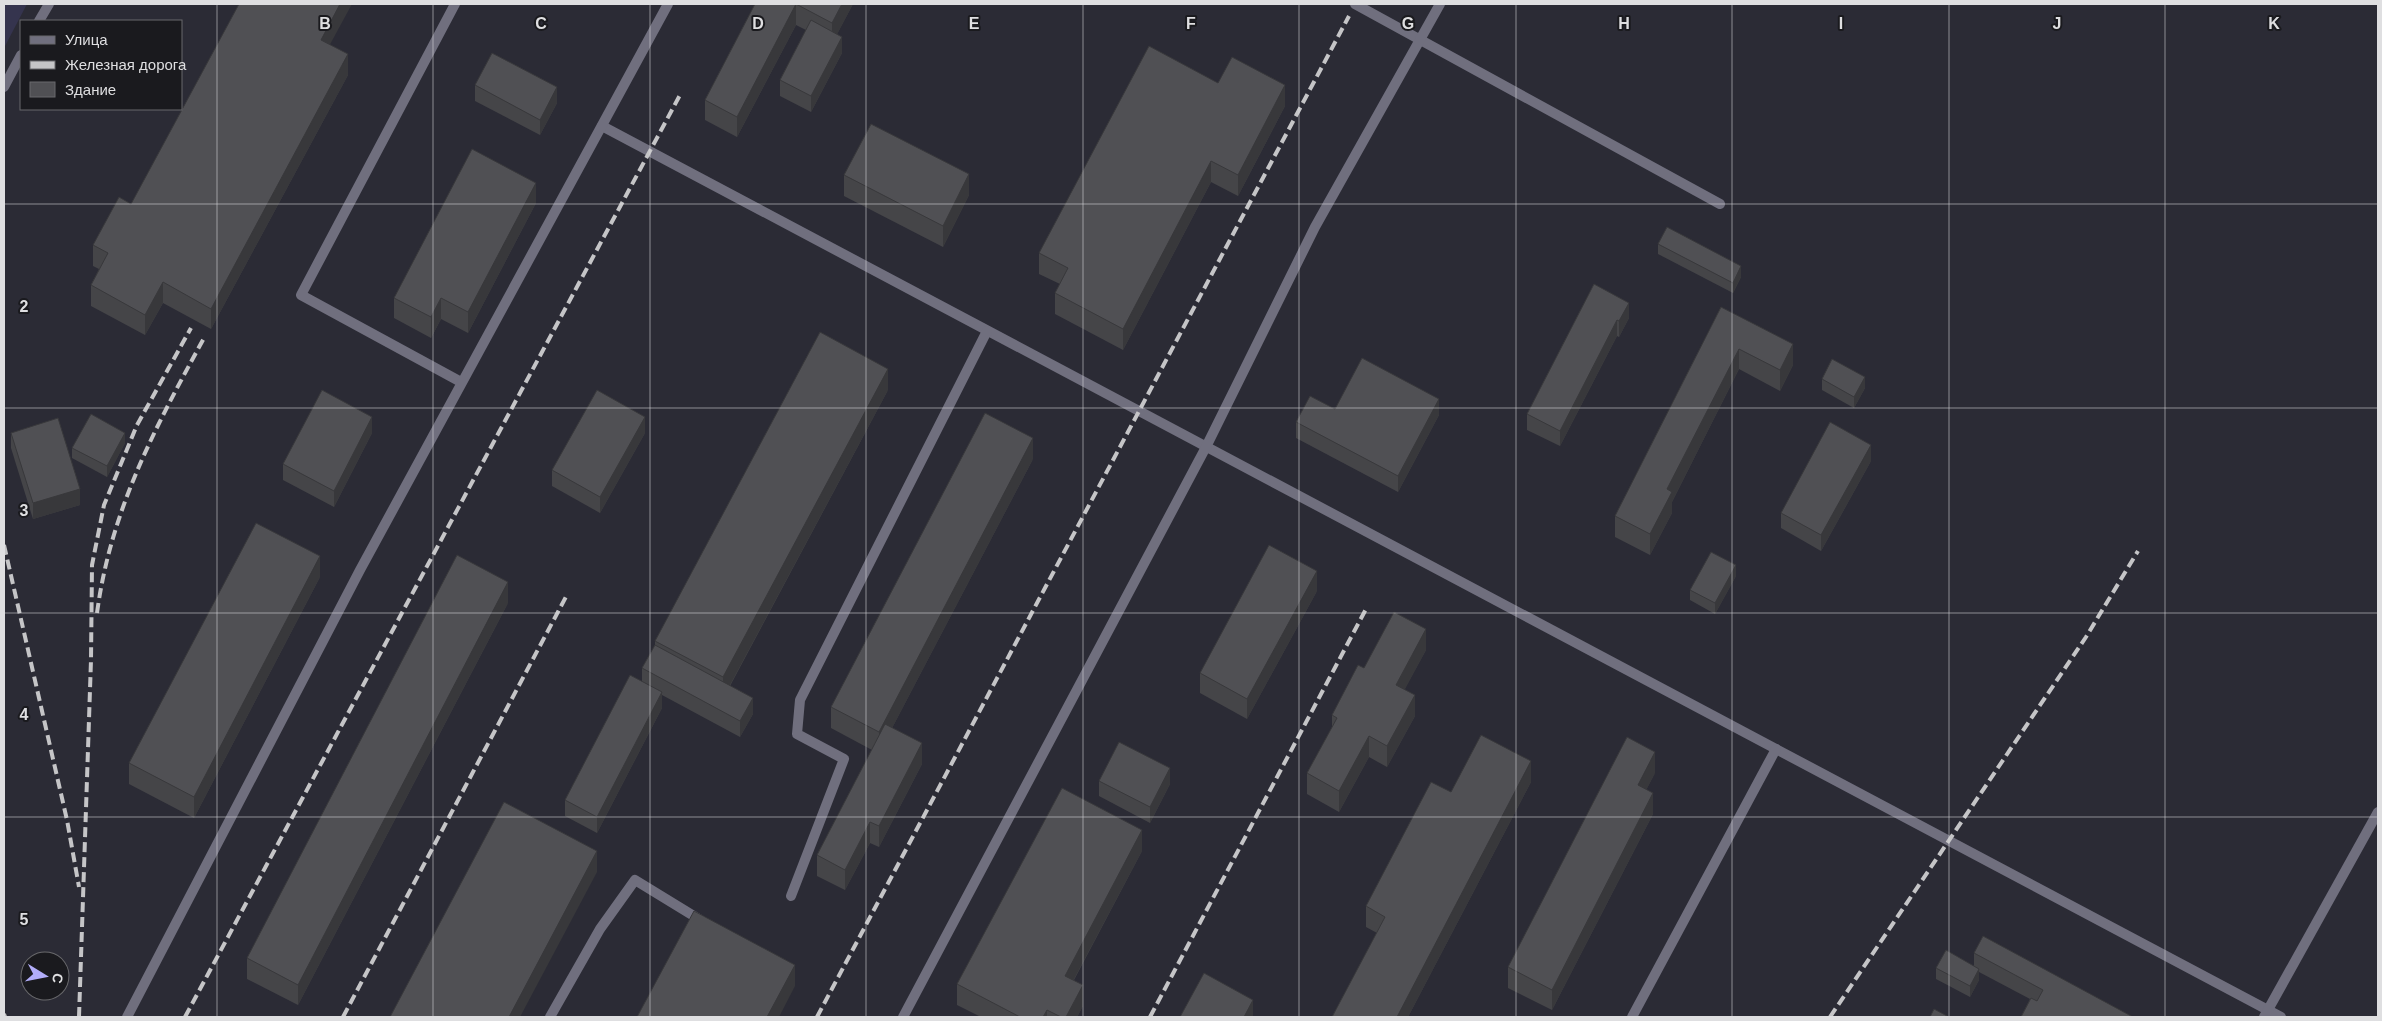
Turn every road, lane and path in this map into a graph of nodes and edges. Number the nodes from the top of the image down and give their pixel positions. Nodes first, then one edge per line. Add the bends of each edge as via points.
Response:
1 (49, 4) edge
2 (455, 4) edge
3 (668, 4) edge
4 (1355, 4) edge
5 (1440, 4) edge
6 (40, 20) edge
7 (1422, 39) junction
8 (20, 57) edge
9 (4, 87) edge
10 (602, 126) junction
11 (1720, 204) dead end
12 (987, 331) junction
13 (460, 382) junction
14 (1206, 447) junction
15 (1776, 748) junction
16 (2378, 812) edge
17 (791, 896) dead end
18 (709, 925) edge
19 (2266, 1014) edge
20 (127, 1017) edge
21 (550, 1017) edge
22 (903, 1017) edge
23 (1632, 1017) edge
24 (2281, 1017) edge

1 - 6 street
2 - 13 street via 301,295
3 - 10 street
4 - 7 street
5 - 7 street
7 - 11 street
7 - 14 street via 1316,227
8 - 9 street
10 - 12 street
10 - 13 street
12 - 14 street
12 - 17 street via 800,700 797,734 844,758
13 - 20 street
14 - 15 street
14 - 22 street
15 - 19 street
15 - 23 street
16 - 19 street
18 - 21 street via 635,880 600,929
19 - 24 street

